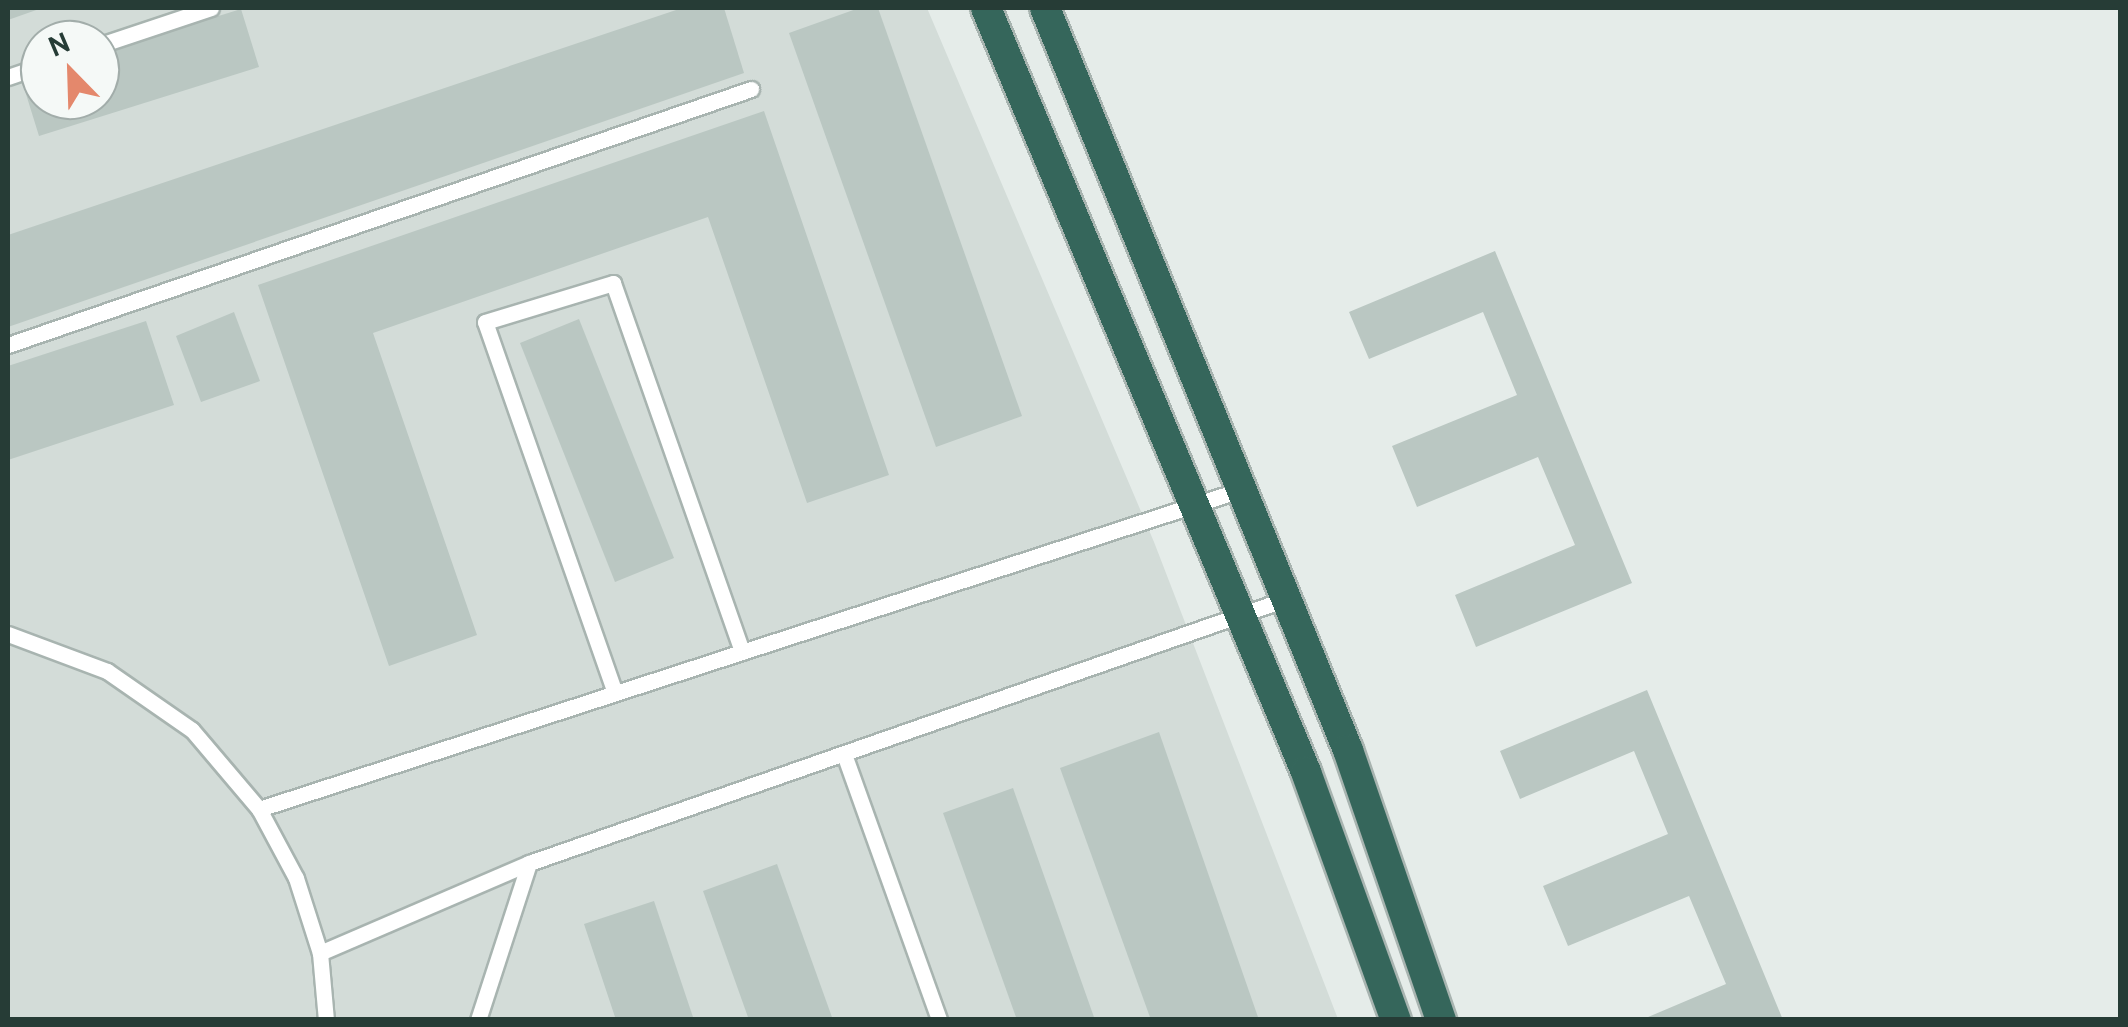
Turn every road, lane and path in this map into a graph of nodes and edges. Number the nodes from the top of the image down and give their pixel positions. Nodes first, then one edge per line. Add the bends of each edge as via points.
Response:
1 (211, 8) edge
2 (986, 8) edge
3 (1046, 8) edge
4 (120, 38) edge
5 (751, 89) dead end
6 (8, 346) edge
7 (1240, 490) junction
8 (1194, 505) junction
9 (1286, 599) junction
10 (1238, 618) junction
11 (8, 634) edge
12 (742, 652) junction
13 (615, 693) junction
14 (844, 754) junction
15 (259, 808) junction
16 (529, 863) junction
17 (320, 953) junction
18 (326, 1020) edge
19 (478, 1020) edge
20 (938, 1020) edge
21 (1396, 1020) edge
22 (1441, 1020) edge

1 - 4 lane
2 - 8 highway
3 - 7 highway
5 - 6 lane
7 - 8 lane
7 - 9 highway
8 - 10 highway
8 - 12 lane
9 - 10 lane
9 - 22 highway via 1348,750
10 - 14 lane
10 - 21 highway via 1306,772
11 - 15 lane via 121,681 192,730
12 - 13 lane
12 - 13 lane via 613,282 485,322
13 - 15 lane
14 - 16 lane
14 - 20 lane
15 - 17 lane via 296,878
16 - 17 lane
16 - 19 lane
17 - 18 lane

